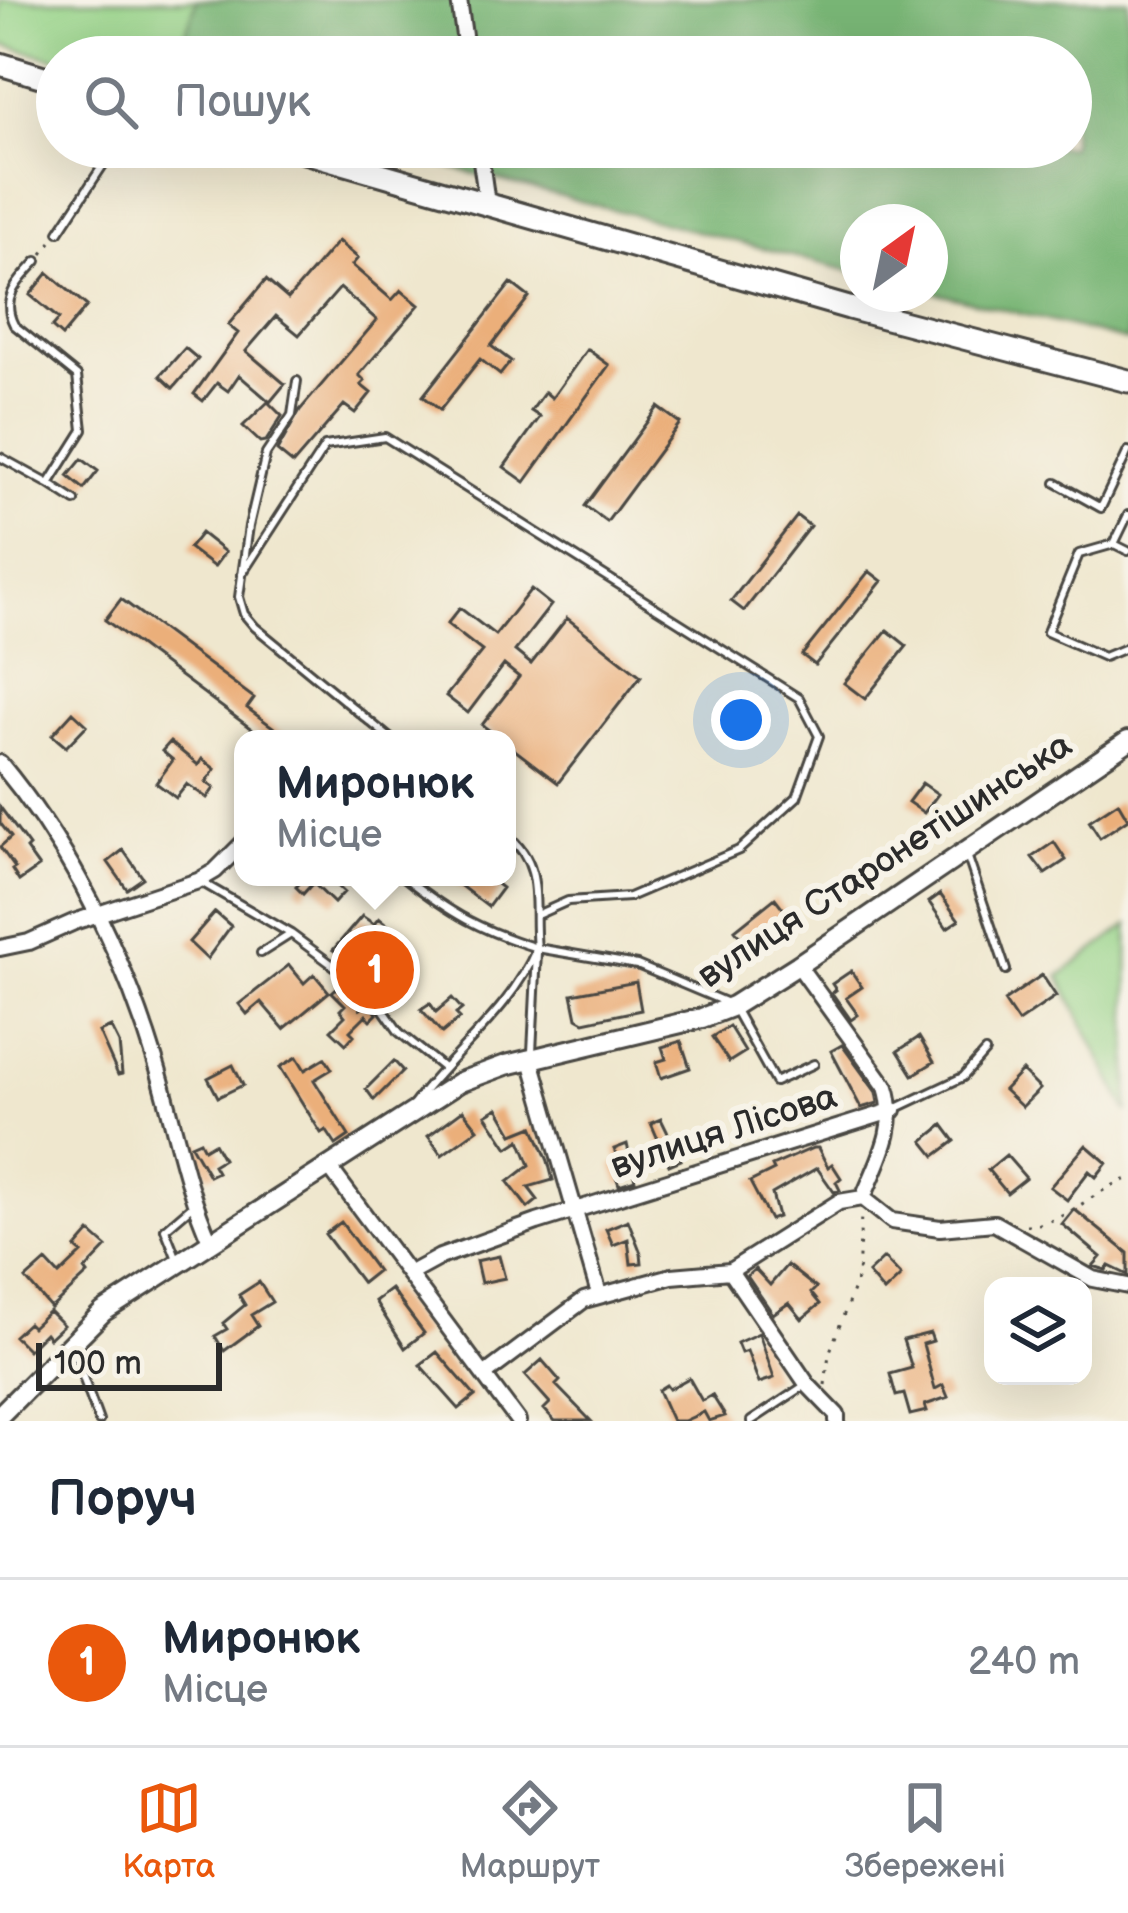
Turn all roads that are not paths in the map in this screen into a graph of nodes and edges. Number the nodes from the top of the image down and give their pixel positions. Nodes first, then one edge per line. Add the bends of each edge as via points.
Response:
1 (459, 0) edge
2 (464, 36) edge
3 (0, 64) edge
4 (36, 75) edge
5 (102, 168) edge
6 (361, 168) edge
7 (482, 168) edge
8 (487, 203) junction
9 (59, 232) road end
10 (37, 262) road end
11 (4, 298) edge
12 (1128, 381) edge
13 (297, 382) dead end
14 (1128, 451) edge
15 (0, 457) edge
16 (1124, 471) edge
17 (1056, 483) dead end
18 (49, 484) junction
19 (76, 501) dead end
20 (1128, 515) edge
21 (1114, 544) junction
22 (1128, 550) edge
23 (242, 574) junction
24 (1128, 647) edge
25 (380, 730) edge
26 (1128, 741) edge
27 (0, 764) edge
28 (516, 845) edge
29 (234, 852) edge
30 (966, 852) junction
31 (198, 880) junction
32 (416, 886) edge
33 (539, 914) junction
34 (96, 916) junction
35 (291, 934) junction
36 (0, 948) edge
37 (537, 948) junction
38 (262, 952) dead end
39 (799, 965) junction
40 (1006, 970) dead end
41 (733, 1006) junction
42 (985, 1052) dead end
43 (532, 1060) junction
44 (814, 1064) dead end
45 (442, 1066) junction
46 (893, 1110) junction
47 (405, 1116) junction
48 (329, 1167) junction
49 (862, 1198) junction
50 (194, 1202) junction
51 (573, 1213) junction
52 (211, 1244) junction
53 (179, 1263) junction
54 (730, 1271) junction
55 (409, 1274) junction
56 (1128, 1286) edge
57 (599, 1294) junction
58 (71, 1344) junction
59 (484, 1375) junction
60 (807, 1384) junction
61 (0, 1415) edge
62 (99, 1421) edge
63 (518, 1421) edge
64 (752, 1421) edge
65 (837, 1421) edge

1 - 2 street
3 - 4 main road
5 - 9 lane
6 - 8 main road
7 - 8 street
8 - 12 main road
10 - 11 lane
11 - 18 lane via 14,325 70,368 81,391 83,430
13 - 23 lane via 292,415 266,454
14 - 16 lane
15 - 18 lane
16 - 17 lane via 1101,508
18 - 19 lane
20 - 21 lane
21 - 22 lane
21 - 24 lane via 1079,554 1048,632 1104,657
23 - 25 lane via 239,597 249,621
23 - 33 lane via 325,446 386,437 799,698 819,736 796,797 739,850 629,897 568,901
26 - 30 main road, вулиця Старонетішинська
27 - 34 street via 53,830
28 - 33 lane via 529,860
29 - 31 street
30 - 39 main road, вулиця Старонетішинська
30 - 40 lane
31 - 34 street
31 - 35 lane
32 - 37 lane via 482,930
33 - 37 lane
34 - 36 street
34 - 50 street via 151,1048
35 - 38 lane
35 - 45 lane via 373,994 399,1032
37 - 41 lane via 638,965
37 - 43 lane
37 - 45 lane via 504,1006
39 - 41 main road, вулиця Старонетішинська
39 - 46 street, вулиця Лісова via 886,1087
41 - 43 main road, вулиця Старонетішинська
41 - 44 lane via 775,1082
42 - 46 lane via 964,1077
43 - 47 main road, вулиця Старонетішинська via 460,1082
43 - 51 street, вулиця Лісова
45 - 47 lane
46 - 49 street, вулиця Лісова
46 - 51 street, вулиця Лісова
47 - 48 main road, вулиця Старонетішинська
48 - 52 main road, вулиця Старонетішинська
48 - 55 street
49 - 54 street via 839,1202
49 - 56 street via 892,1221 940,1228 994,1223 1094,1279
50 - 52 street
50 - 53 lane via 165,1229
51 - 55 street, вулиця Лісова
51 - 57 street, вулиця Лісова
52 - 53 main road, вулиця Старонетішинська
53 - 58 main road, вулиця Старонетішинська via 103,1312
54 - 57 street
54 - 60 street
55 - 59 street
57 - 59 street
58 - 61 main road, вулиця Старонетішинська
58 - 62 lane
59 - 63 street
60 - 64 lane
60 - 65 street

